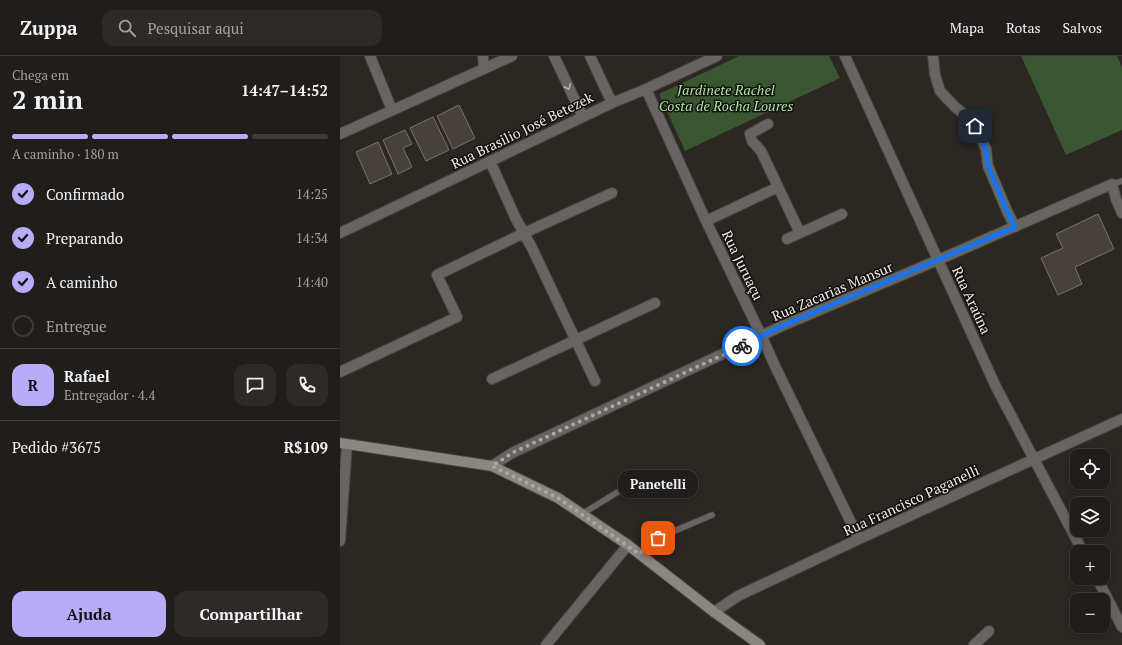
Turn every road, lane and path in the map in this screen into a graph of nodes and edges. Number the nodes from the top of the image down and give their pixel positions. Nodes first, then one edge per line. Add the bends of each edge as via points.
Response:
1 (370, 56) edge
2 (483, 56) edge
3 (512, 56) edge
4 (554, 56) edge
5 (590, 56) edge
6 (717, 56) edge
7 (845, 56) edge
8 (933, 56) edge
9 (484, 68) junction
10 (646, 89) junction
11 (612, 103) junction
12 (392, 110) junction
13 (583, 117) junction
14 (768, 124) dead end
15 (340, 134) edge
16 (490, 161) junction
17 (1122, 181) edge
18 (1112, 184) junction
19 (778, 187) junction
20 (612, 193) dead end
21 (1122, 213) edge
22 (842, 214) dead end
23 (706, 221) junction
24 (1015, 227) junction
25 (340, 233) edge
26 (524, 233) junction
27 (800, 233) junction
28 (787, 239) dead end
29 (938, 260) junction
30 (654, 303) dead end
31 (762, 337) junction
32 (576, 340) junction
33 (340, 372) edge
34 (492, 379) dead end
35 (595, 381) dead end
36 (1122, 419) edge
37 (343, 444) edge
38 (1034, 459) junction
39 (492, 466) junction
40 (652, 477) dead end
41 (582, 514) junction
42 (712, 515) dead end
43 (860, 539) junction
44 (340, 541) edge
45 (628, 545) junction
46 (1079, 545) edge
47 (639, 554) junction
48 (1101, 585) edge
49 (714, 612) junction
50 (1122, 627) edge
51 (989, 631) dead end
52 (546, 645) edge
53 (760, 645) edge
54 (974, 645) edge

1 - 12 street
2 - 9 street
3 - 9 street
4 -> 13 street
5 - 11 street
6 - 10 street, Rua Brasilio José Betezek
7 - 29 street, Rua Araúna
8 - 24 street via 940,91 970,119 979,134 986,149 988,166
9 - 12 street
10 - 11 street, Rua Brasilio José Betezek
10 - 23 street, Rua Juruaçu
11 - 13 street, Rua Brasilio José Betezek
12 - 15 street
13 - 16 street, Rua Brasilio José Betezek
14 - 19 street via 750,134
16 - 25 street, Rua Brasilio José Betezek
16 - 26 street
17 - 18 lane, Rua Zacarias Mansur
18 - 21 street
18 - 24 street, Rua Zacarias Mansur
19 - 23 street
19 - 27 street
20 - 26 street
22 - 27 street
23 - 31 street, Rua Juruaçu
24 - 29 street, Rua Zacarias Mansur
26 - 32 street
26 - 33 street via 437,275 457,317
27 - 28 street
29 - 31 street, Rua Zacarias Mansur via 782,326
29 - 38 street, Rua Araúna via 996,387
30 - 32 street
31 - 39 street, Rua Zacarias Mansur via 512,453
31 - 43 street, Rua Juruaçu
32 - 34 street
32 - 35 street
36 - 38 street, Rua Francisco Paganelli
37 - 39 main road
37 - 44 street
38 - 43 street, Rua Francisco Paganelli
38 - 46 street, Rua Araúna
39 - 41 main road via 558,498
40 - 41 lane via 616,492
41 - 45 main road
42 - 47 lane via 658,538
43 - 49 street, Rua Francisco Paganelli via 738,596
45 - 47 main road
45 - 52 street
47 - 49 main road
48 - 50 street
49 - 53 main road
51 - 54 street

